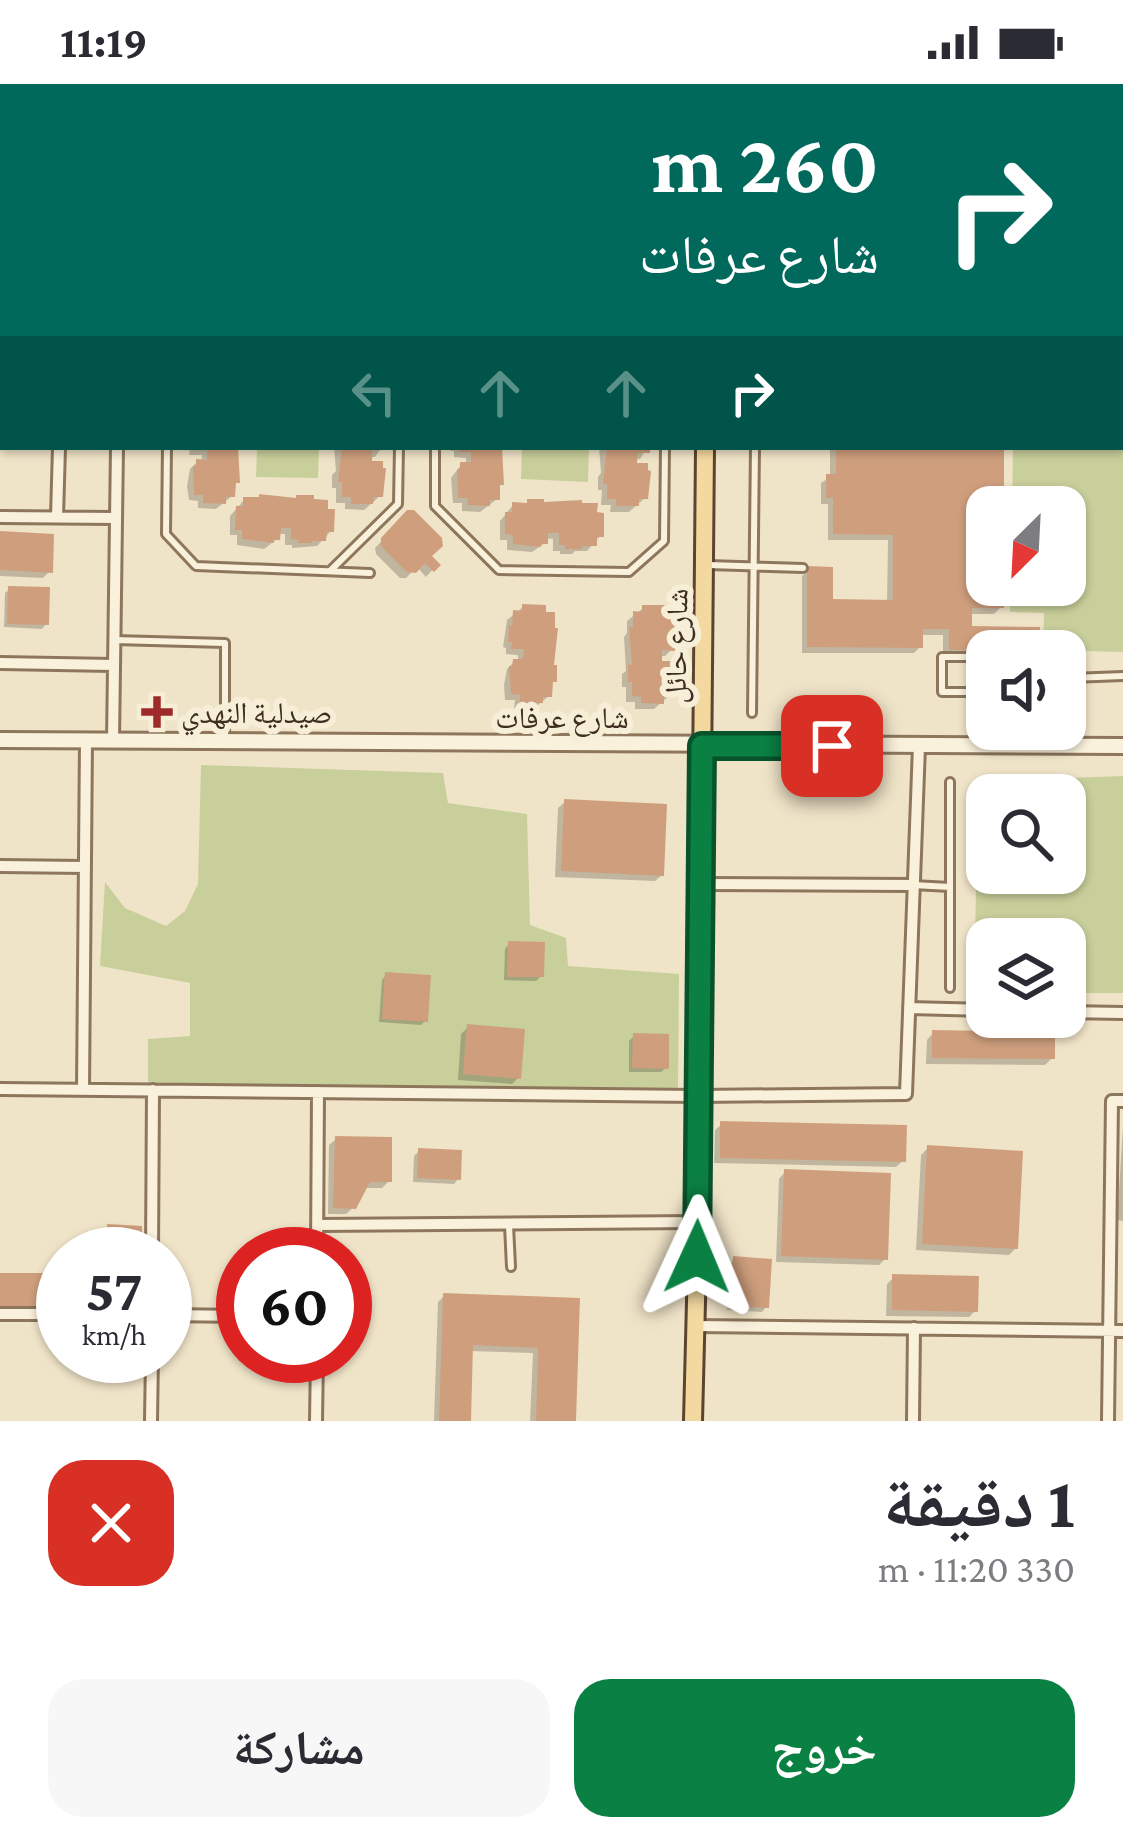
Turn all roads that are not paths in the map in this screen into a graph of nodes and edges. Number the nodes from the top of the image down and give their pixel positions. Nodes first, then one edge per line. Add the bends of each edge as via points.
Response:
1 (59, 450) edge
2 (117, 450) edge
3 (166, 450) edge
4 (399, 450) edge
5 (435, 450) edge
6 (665, 450) edge
7 (705, 450) edge
8 (755, 450) edge
9 (0, 517) edge
10 (57, 517) junction
11 (116, 518) junction
12 (704, 565) junction
13 (753, 567) junction
14 (802, 568) dead end
15 (330, 571) junction
16 (370, 573) dead end
17 (114, 640) junction
18 (966, 658) edge
19 (0, 663) edge
20 (113, 665) junction
21 (1123, 676) edge
22 (1086, 677) edge
23 (966, 692) edge
24 (752, 713) dead end
25 (0, 740) edge
26 (86, 741) junction
27 (113, 741) junction
28 (225, 742) junction
29 (702, 746) junction
30 (919, 746) junction
31 (1123, 746) edge
32 (950, 782) dead end
33 (0, 866) edge
34 (85, 867) junction
35 (700, 884) junction
36 (913, 885) junction
37 (950, 887) junction
38 (950, 988) dead end
39 (909, 1008) junction
40 (966, 1009) edge
41 (1086, 1012) edge
42 (1123, 1013) edge
43 (0, 1089) edge
44 (83, 1090) junction
45 (153, 1090) junction
46 (318, 1092) junction
47 (697, 1096) junction
48 (1123, 1101) edge
49 (698, 1222) junction
50 (509, 1225) junction
51 (317, 1226) joint
52 (152, 1227) edge
53 (511, 1267) dead end
54 (0, 1314) edge
55 (36, 1315) edge
56 (694, 1326) junction
57 (914, 1328) junction
58 (1109, 1330) junction
59 (1123, 1330) edge
60 (152, 1383) edge
61 (317, 1383) edge
62 (151, 1421) edge
63 (316, 1421) edge
64 (693, 1421) edge
65 (913, 1421) edge
66 (1108, 1421) edge

1 - 10 street
2 - 11 street
3 - 15 lane via 166,534 196,566
4 - 15 lane via 398,504
5 - 6 lane via 436,506 499,570 629,572 664,541
7 - 12 main road, شارع حائل
8 - 13 lane
9 - 10 street
10 - 11 street
11 - 17 street
12 - 13 lane
12 - 29 main road, شارع حائل
13 - 14 lane
13 - 24 lane
15 - 16 lane
17 - 20 street
17 - 28 lane via 225,643
18 - 23 lane via 942,658 942,692
19 - 20 street
20 - 27 street
21 - 22 lane
25 - 26 street, شارع عرفات
26 - 27 street, شارع عرفات
26 - 34 street
27 - 28 street, شارع عرفات
28 - 29 street, شارع عرفات
29 - 30 street, شارع عرفات
29 - 35 main road, شارع حائل
30 - 31 street, شارع عرفات
30 - 36 street
32 - 37 lane
33 - 34 street
34 - 44 street
35 - 36 street
35 - 47 main road, شارع حائل
36 - 37 lane
36 - 39 street
37 - 38 lane
39 - 40 street
39 - 47 street via 906,1094
41 - 42 street
43 - 44 street
44 - 45 street
45 - 46 street
45 - 52 street
46 - 47 street
46 - 51 street
47 - 49 main road, شارع حائل
48 - 58 street via 1112,1101
49 - 50 street
49 - 56 main road, شارع حائل
50 - 51 street
50 - 53 lane
54 - 55 street
56 - 57 street
56 - 64 main road, شارع حائل
57 - 58 street
57 - 65 street
58 - 59 street
58 - 66 street
60 - 62 street
61 - 63 street

